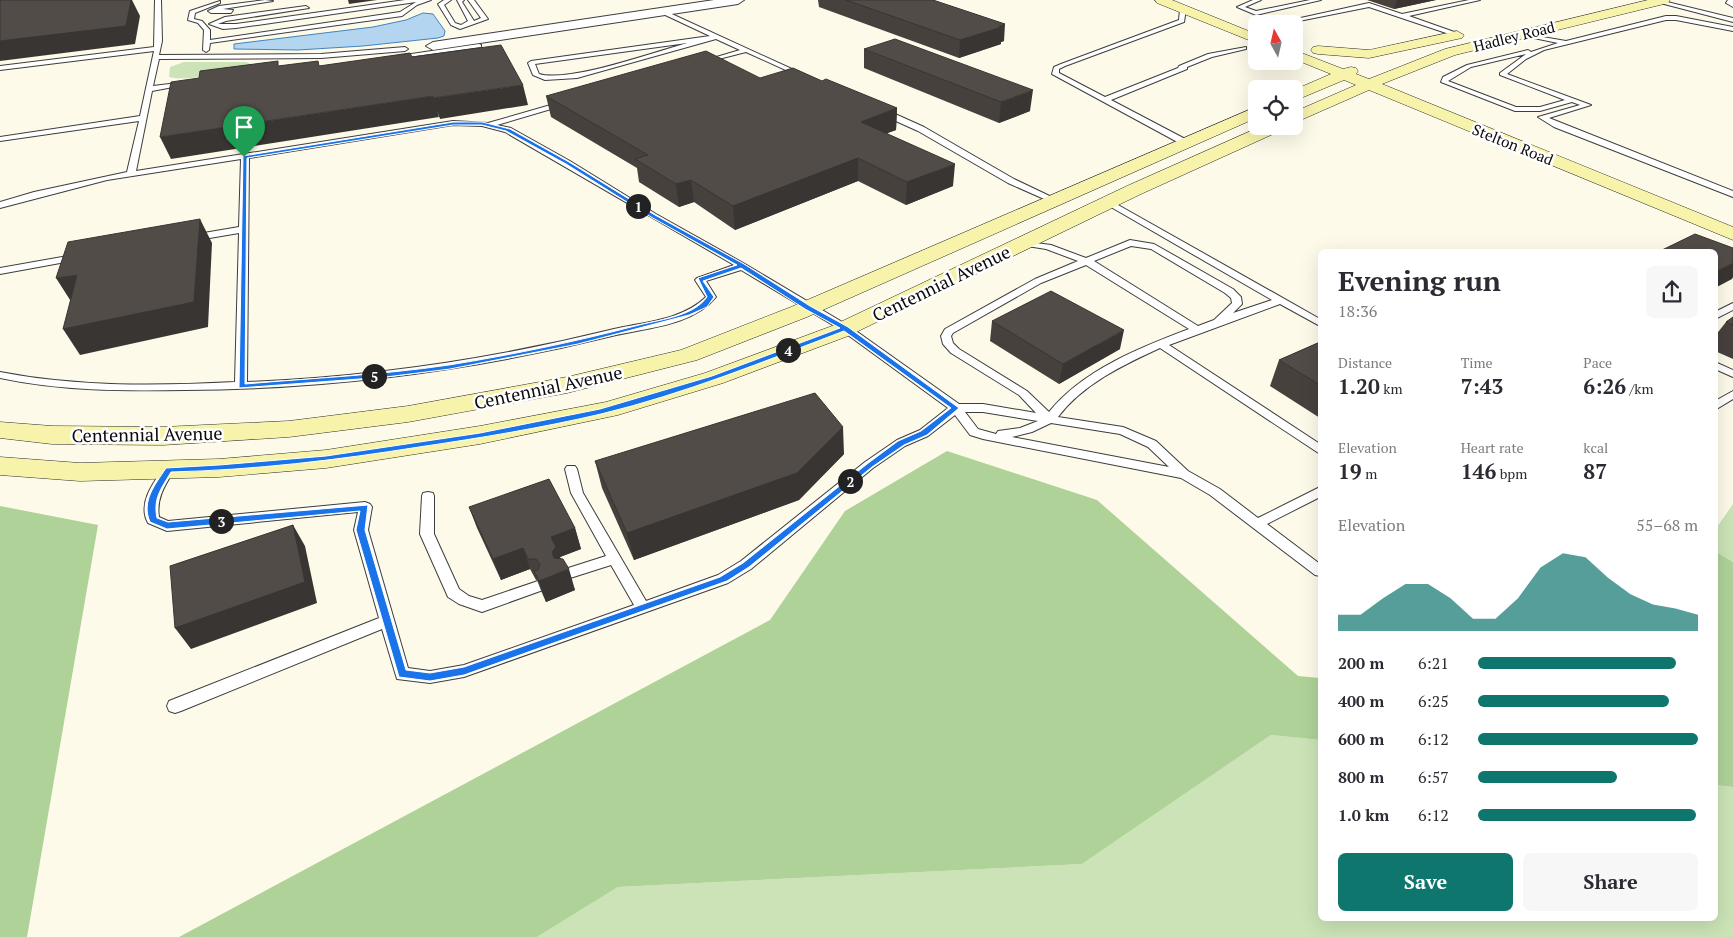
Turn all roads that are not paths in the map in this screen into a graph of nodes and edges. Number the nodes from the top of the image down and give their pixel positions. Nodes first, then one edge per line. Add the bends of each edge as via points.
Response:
1 (158, 0) edge
2 (227, 0) edge
3 (260, 0) edge
4 (428, 0) edge
5 (450, 0) edge
6 (461, 0) edge
7 (466, 0) edge
8 (471, 0) edge
9 (738, 0) edge
10 (1161, 0) edge
11 (1258, 0) edge
12 (1318, 0) edge
13 (1354, 0) edge
14 (1477, 0) edge
15 (1609, 0) edge
16 (1733, 0) edge
17 (270, 1) edge
18 (1658, 1) edge
19 (416, 2) edge
20 (1369, 5) junction
21 (1733, 5) edge
22 (276, 6) junction
23 (1186, 10) edge
24 (663, 12) junction
25 (210, 16) junction
26 (1402, 16) junction
27 (1303, 18) edge
28 (1733, 20) edge
29 (215, 22) junction
30 (1248, 24) edge
31 (1499, 26) dead end
32 (462, 28) junction
33 (1733, 29) edge
34 (1472, 32) dead end
35 (1521, 34) junction
36 (1458, 35) junction
37 (1248, 36) edge
38 (715, 37) junction
39 (1432, 41) junction
40 (206, 42) junction
41 (1568, 43) junction
42 (476, 44) junction
43 (1303, 44) edge
44 (433, 46) joint
45 (1244, 48) dead end
46 (1542, 49) junction
47 (746, 50) junction
48 (1318, 50) junction
49 (156, 53) junction
50 (195, 58) junction
51 (1303, 58) edge
52 (372, 60) edge
53 (698, 64) edge
54 (1362, 67) junction
55 (0, 68) edge
56 (1342, 74) junction
57 (1386, 77) junction
58 (815, 82) edge
59 (197, 83) edge
60 (1368, 85) junction
61 (148, 89) junction
62 (1303, 92) edge
63 (574, 99) edge
64 (1104, 100) junction
65 (1572, 100) junction
66 (876, 110) edge
67 (1303, 114) edge
68 (1248, 116) edge
69 (142, 118) junction
70 (489, 125) junction
71 (1256, 135) edge
72 (0, 139) edge
73 (1186, 143) junction
74 (244, 157) junction
75 (130, 175) junction
76 (1733, 194) edge
77 (1688, 197) dead end
78 (1054, 200) junction
79 (1108, 203) junction
80 (0, 205) edge
81 (244, 229) junction
82 (1733, 234) edge
83 (179, 240) edge
84 (1024, 243) junction
85 (92, 255) edge
86 (1087, 261) junction
87 (742, 266) junction
88 (0, 271) edge
89 (1280, 301) junction
90 (1733, 306) edge
91 (808, 308) junction
92 (1718, 314) edge
93 (1218, 322) junction
94 (1318, 322) edge
95 (845, 328) junction
96 (1198, 330) junction
97 (1161, 344) junction
98 (1718, 366) edge
99 (1733, 374) edge
100 (0, 376) edge
101 (241, 386) junction
102 (1733, 394) edge
103 (1718, 404) edge
104 (956, 408) junction
105 (1049, 419) junction
106 (0, 430) edge
107 (974, 432) junction
108 (1318, 449) edge
109 (0, 466) edge
110 (571, 469) dead end
111 (169, 470) junction
112 (1184, 474) junction
113 (1318, 491) edge
114 (428, 496) dead end
115 (1258, 524) junction
116 (614, 559) junction
117 (1318, 569) edge
118 (567, 574) edge
119 (538, 586) edge
120 (643, 608) junction
121 (387, 621) junction
122 (175, 706) dead end

1 - 49 lane via 159,41
2 - 40 lane via 192,12 191,20 200,22 207,30
3 - 25 lane via 218,6 202,12
4 - 19 lane
5 - 32 lane via 465,21
5 - 32 lane via 441,4 453,24
6 - 32 lane via 471,21
7 - 32 lane via 478,20
8 - 32 lane via 485,19
9 - 24 street
10 - 23 main road
11 - 12 lane via 1240,7 1256,12
13 - 20 lane
14 - 26 lane
15 - 31 main road, Hadley Road
16 - 21 lane via 1728,2
17 - 22 lane via 210,11
18 - 28 lane
18 - 35 main road, Hadley Road
19 - 29 lane via 230,26 215,26 212,24
19 - 40 lane via 402,14
20 - 26 lane
20 - 27 lane
22 - 25 lane
22 - 29 lane via 305,5
23 - 30 main road
23 - 37 main road
23 - 64 lane via 1056,68 1056,74
24 - 38 lane
24 - 42 street
25 - 29 lane
26 - 36 lane
32 - 42 lane
33 - 41 lane via 1666,18
34 - 36 main road, Hadley Road
35 - 41 lane
35 - 57 main road, Hadley Road via 1450,52
36 - 39 main road, Hadley Road
38 - 38 lane via 657,45 531,63 536,75 545,78 577,76
38 - 47 lane
39 - 48 main road, Hadley Road via 1369,54
39 - 54 main road, Hadley Road
40 - 50 lane via 206,50
41 - 46 lane
42 - 44 street
42 - 52 lane
43 - 48 main road, Stelton Road
44 - 50 lane via 321,56
45 - 64 lane via 1210,55
46 - 65 lane via 1502,74
46 - 65 lane via 1469,66 1445,78 1444,82 1515,109 1540,109
47 - 53 lane
47 - 58 lane
48 - 54 main road, Stelton Road
49 - 50 lane
49 - 55 lane
49 - 61 lane
51 - 56 main road, Stelton Road
54 - 56 main road, Hadley Road
54 - 57 main road, Stelton Road
56 - 60 main road, Stelton Road
56 - 62 main road
57 - 60 main road, Hadley Road
57 - 77 main road, Stelton Road
59 - 61 lane
60 - 67 main road
60 - 82 main road, Stelton Road
61 - 69 lane
63 - 70 lane
64 - 73 lane
65 - 76 lane via 1587,105 1542,118
66 - 78 lane via 920,129 1011,181
68 - 73 main road, Centennial Avenue
69 - 72 lane
69 - 75 lane
70 - 74 lane via 453,123
70 - 87 lane via 508,130 561,159
71 - 79 main road, Centennial Avenue
73 - 78 main road, Centennial Avenue
74 - 75 lane
74 - 81 lane
75 - 80 lane via 75,184
78 - 91 main road, Centennial Avenue
79 - 84 main road, Centennial Avenue
79 - 89 lane
81 - 83 lane
81 - 101 lane
84 - 86 lane via 1048,247
84 - 95 main road, Centennial Avenue
85 - 88 lane
86 - 93 lane via 1124,244 1154,247 1236,297 1237,304
86 - 96 lane
86 - 105 lane via 1038,282 948,331 946,336 955,351 1023,393
87 - 91 lane
87 - 101 lane via 700,280 710,297 704,306 686,314 578,342 432,369
89 - 93 lane
89 - 94 lane
90 - 92 lane
91 - 95 lane
91 - 106 main road, Centennial Avenue via 689,355 568,385 408,414 288,429 163,436 52,435
93 - 96 lane
95 - 104 lane
95 - 111 main road, Centennial Avenue via 714,378 601,411 480,435 326,459
96 - 97 lane
97 - 105 lane via 1119,364 1070,395
97 - 108 lane
98 - 99 lane
100 - 101 lane via 120,387
102 - 103 lane
104 - 105 lane via 983,408
104 - 107 lane
104 - 120 lane via 924,433 901,443 869,466 746,565 723,579
105 - 107 lane via 1018,433
105 - 112 lane via 1124,431 1152,444
107 - 112 lane
109 - 111 main road, Centennial Avenue via 80,472
110 - 116 lane via 577,493
111 - 121 lane via 154,493 150,506 153,520 167,526 365,507 361,530
112 - 115 lane
113 - 115 lane
114 - 119 lane via 427,534 453,593 482,606
115 - 117 lane
116 - 118 lane
116 - 120 lane
120 - 121 lane via 464,671 430,677 402,674
121 - 122 lane

